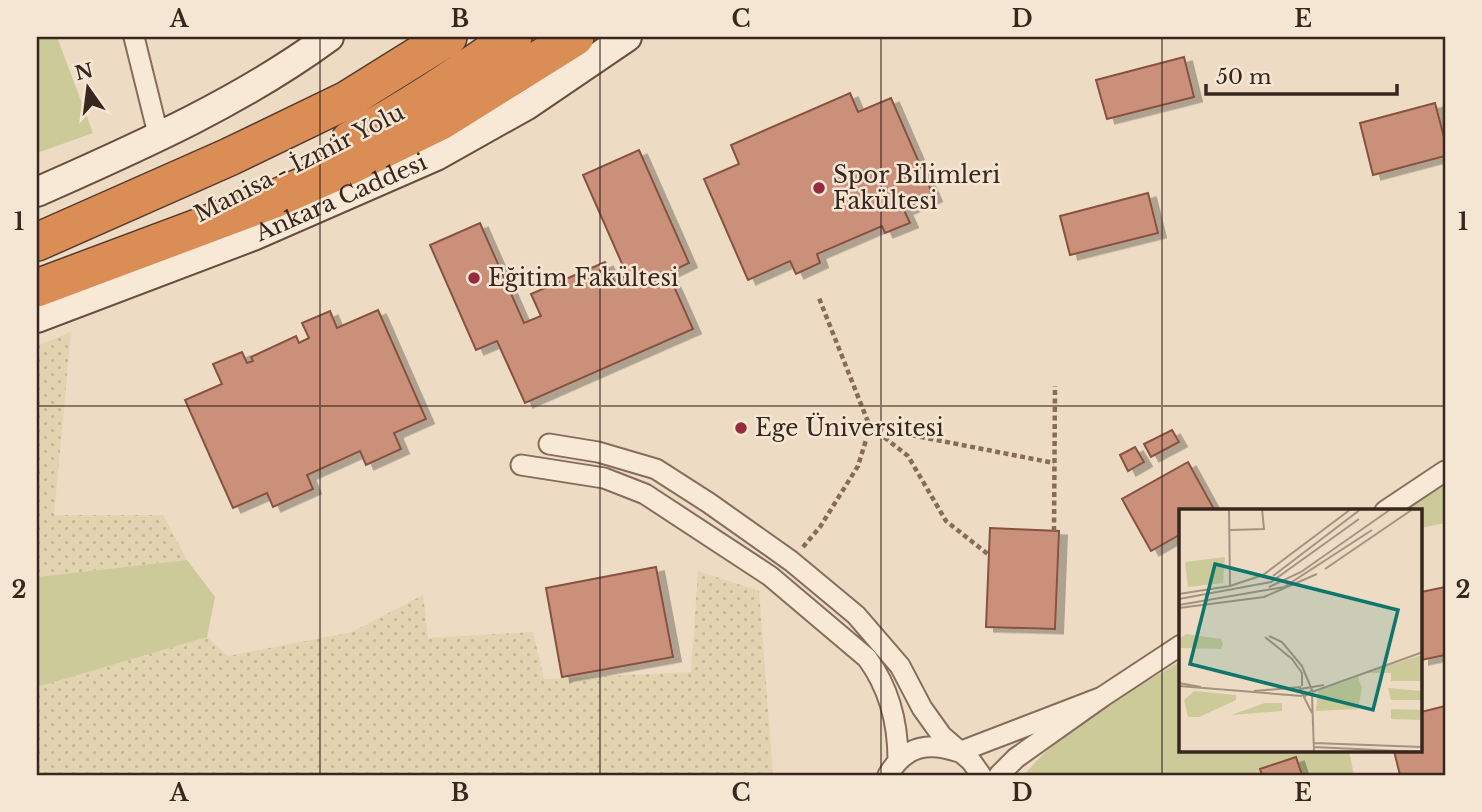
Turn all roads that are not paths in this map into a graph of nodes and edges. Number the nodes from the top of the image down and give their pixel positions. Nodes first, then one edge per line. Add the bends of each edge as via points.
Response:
1 (134, 37) edge
2 (329, 37) edge
3 (400, 37) edge
4 (448, 37) edge
5 (513, 37) edge
6 (627, 37) edge
7 (573, 39) edge
8 (159, 138) junction
9 (229, 157) junction
10 (37, 192) edge
11 (37, 242) edge
12 (75, 273) junction
13 (37, 288) edge
14 (37, 318) edge
15 (550, 444) dead end
16 (521, 465) dead end
17 (1445, 471) edge
18 (1388, 509) edge
19 (1179, 646) edge
20 (1102, 697) junction
21 (959, 752) junction
22 (890, 771) edge
23 (981, 775) edge
24 (999, 775) edge

1 - 8 street
2 - 8 main road via 235,99
3 - 9 highway, Manisa - İzmir Yolu
4 - 9 highway via 347,100
5 - 12 highway, Manisa - İzmir Yolu via 383,122 281,176
6 - 14 main road, Ankara Caddesi via 527,105 436,156 253,236
7 - 12 highway, Ankara Caddesi via 439,122 353,164 272,200
8 - 10 main road
9 - 11 highway
12 - 13 highway, Ankara Caddesi
15 - 21 street via 656,469 791,561 856,615 900,666 922,708
16 - 22 street via 604,478 645,494 770,576 874,667 895,719
17 - 18 street
19 - 20 street
20 - 21 street
20 - 24 street
21 - 22 street via 927,746 911,751
21 - 23 street

